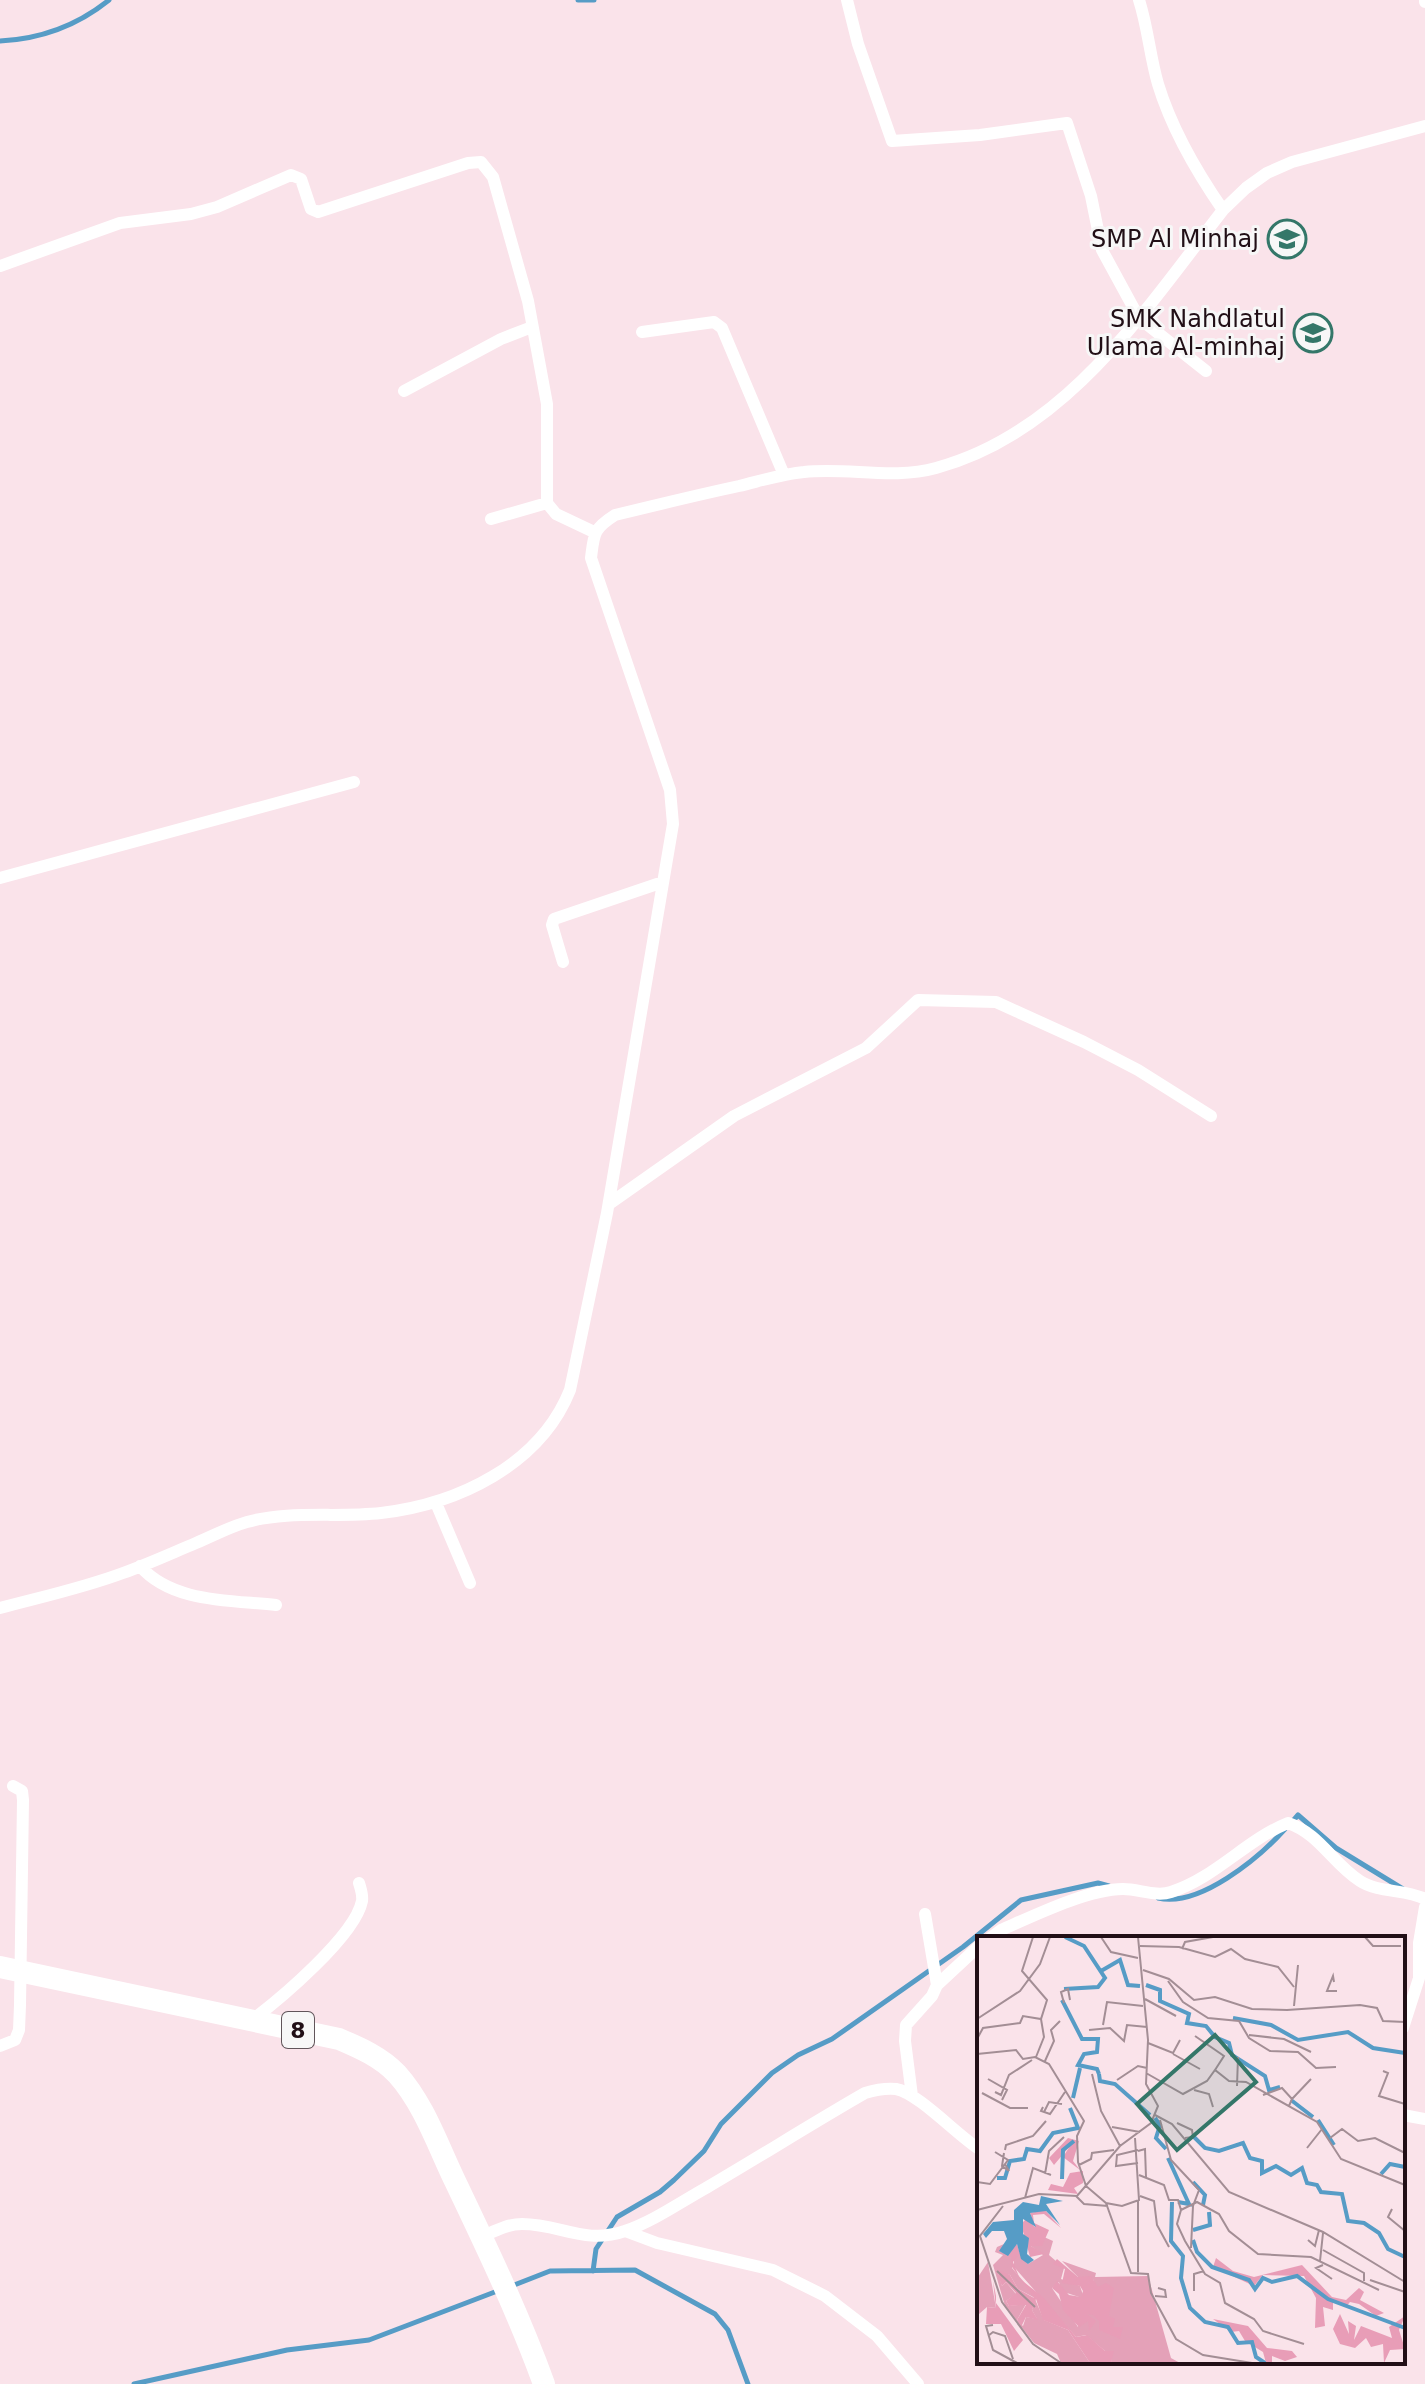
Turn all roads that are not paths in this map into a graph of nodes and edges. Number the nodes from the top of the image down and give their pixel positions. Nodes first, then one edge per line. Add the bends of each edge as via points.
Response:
1 (847, 0) edge
2 (1139, 0) edge
3 (1425, 126) edge
4 (1223, 210) junction
5 (0, 266) edge
6 (1139, 318) junction
7 (532, 327) junction
8 (642, 332) dead end
9 (1206, 371) dead end
10 (404, 391) dead end
11 (784, 475) junction
12 (547, 503) junction
13 (491, 519) dead end
14 (594, 532) junction
15 (354, 782) dead end
16 (0, 878) edge
17 (663, 882) junction
18 (563, 962) dead end
19 (1211, 1116) dead end
20 (609, 1204) junction
21 (436, 1503) junction
22 (140, 1566) junction
23 (470, 1583) dead end
24 (276, 1605) dead end
25 (0, 1608) edge
26 (13, 1786) dead end
27 (359, 1883) dead end
28 (1425, 1899) edge
29 (1425, 1907) edge
30 (925, 1914) dead end
31 (993, 1936) edge
32 (977, 1948) edge
33 (1423, 1962) edge
34 (10, 1969) edge
35 (936, 1983) junction
36 (252, 2020) junction
37 (1405, 2021) edge
38 (0, 2046) edge
39 (912, 2096) junction
40 (1405, 2115) edge
41 (1425, 2119) edge
42 (977, 2148) edge
43 (625, 2231) junction
44 (484, 2242) junction
45 (544, 2384) edge
46 (918, 2384) edge

1 - 6 street via 892,141 1067,123 1102,250
2 - 4 street via 1172,120
3 - 4 street via 1292,162 1267,173
4 - 6 street
5 - 7 street via 120,223 217,207 291,175 301,179 311,209 318,212 481,162 493,177
6 - 9 street
6 - 11 street via 1075,387 986,449 912,473 832,470
7 - 10 street
7 - 12 street via 547,404
8 - 11 street via 714,322 722,328
11 - 14 street via 615,515
12 - 13 street
12 - 14 street via 556,514
14 - 17 street via 591,558 670,790 673,824
15 - 16 street
17 - 18 street via 554,919
17 - 20 street
19 - 20 street via 1138,1070 996,1002 918,1000 866,1048 734,1116
20 - 21 street via 562,1410 541,1439 509,1466
21 - 22 street via 381,1513 246,1522
21 - 23 street
22 - 24 street via 163,1586 190,1595
22 - 25 street
26 - 34 street via 22,1791 23,1800 23,1924
27 - 36 street via 363,1896 358,1912 335,1943
28 - 31 street via 1363,1883 1312,1834 1288,1823 1171,1892 1099,1893
29 - 33 street via 1419,1943
30 - 35 street
32 - 35 street
33 - 37 street
34 - 36 highway, 8
34 - 38 street via 19,2030 11,2043
35 - 39 street via 932,1996 906,2025
36 - 44 highway, 8 via 339,2039 368,2051 394,2071 427,2122
39 - 42 street
39 - 43 street via 899,2090 865,2093 731,2176
40 - 41 street
43 - 44 street via 593,2237 520,2224 504,2226
43 - 46 street via 773,2270 825,2296 877,2336
44 - 45 highway, 8

